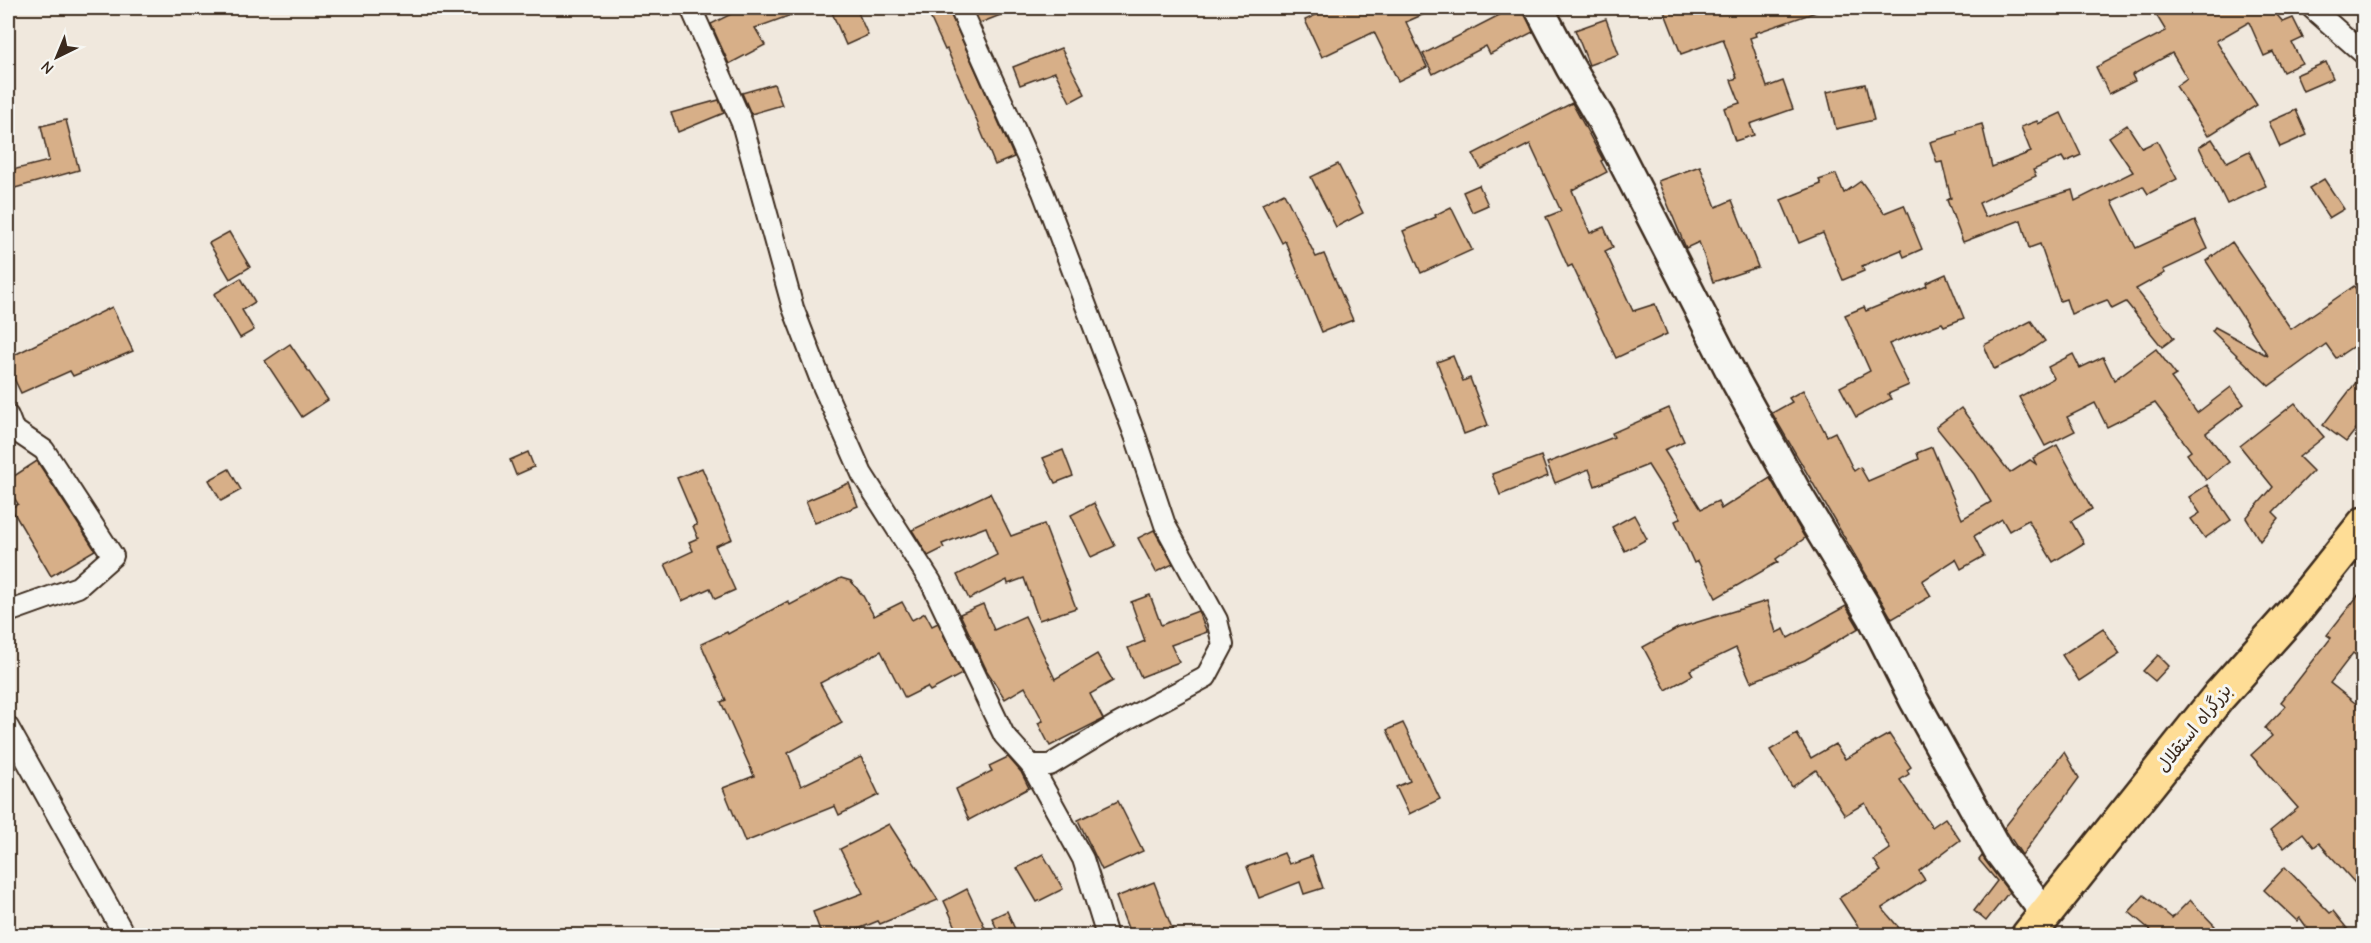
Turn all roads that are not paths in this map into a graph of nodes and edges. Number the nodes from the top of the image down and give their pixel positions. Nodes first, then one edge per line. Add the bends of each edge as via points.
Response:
1 (691, 8) edge
2 (960, 8) edge
3 (1539, 8) edge
4 (2312, 8) edge
5 (2364, 54) edge
6 (8, 416) edge
7 (2364, 524) edge
8 (8, 612) edge
9 (8, 727) edge
10 (1031, 765) junction
11 (2036, 924) edge
12 (125, 936) edge
13 (1107, 936) edge

1 - 10 street via 742,123 793,308 862,474 931,582 1004,735
2 - 10 street via 1043,192 1165,525 1217,620 1223,645 1206,677 1050,765
3 - 11 street via 1602,121 1735,380 1872,617
4 - 5 street
6 - 8 street via 13,429 44,450 113,556 78,587
7 - 11 highway, بزرگراه استقلال
9 - 12 street
10 - 13 street via 1083,859

